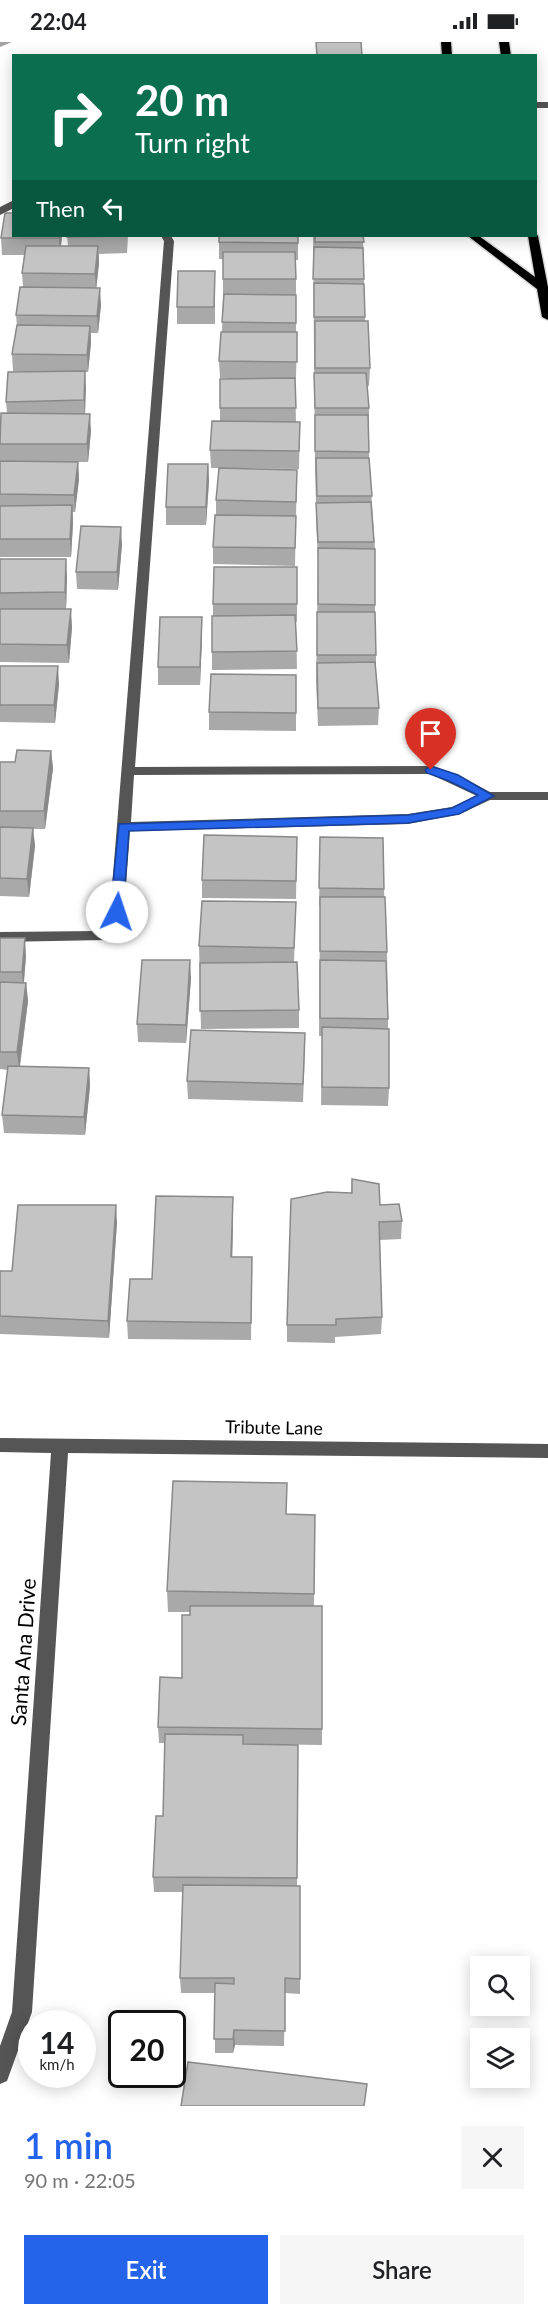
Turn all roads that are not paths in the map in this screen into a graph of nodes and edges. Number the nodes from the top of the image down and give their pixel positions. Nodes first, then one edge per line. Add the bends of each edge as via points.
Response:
1 (167, 237) edge
2 (474, 237) edge
3 (533, 237) edge
4 (543, 288) junction
5 (548, 316) edge
6 (128, 771) junction
7 (488, 796) junction
8 (548, 796) edge
9 (123, 826) junction
10 (0, 937) edge
11 (0, 1445) edge
12 (60, 1445) junction
13 (548, 1451) edge
14 (0, 2074) edge

1 - 6 street
2 - 4 main road
3 - 4 main road
4 - 5 main road
6 - 7 street via 431,770
6 - 9 street
7 - 8 street
7 - 9 street via 455,811 408,819
9 - 10 street via 117,912 102,936
11 - 12 street, Tribute Lane
12 - 13 street, Tribute Lane
12 - 14 street, Santa Ana Drive via 22,2012

